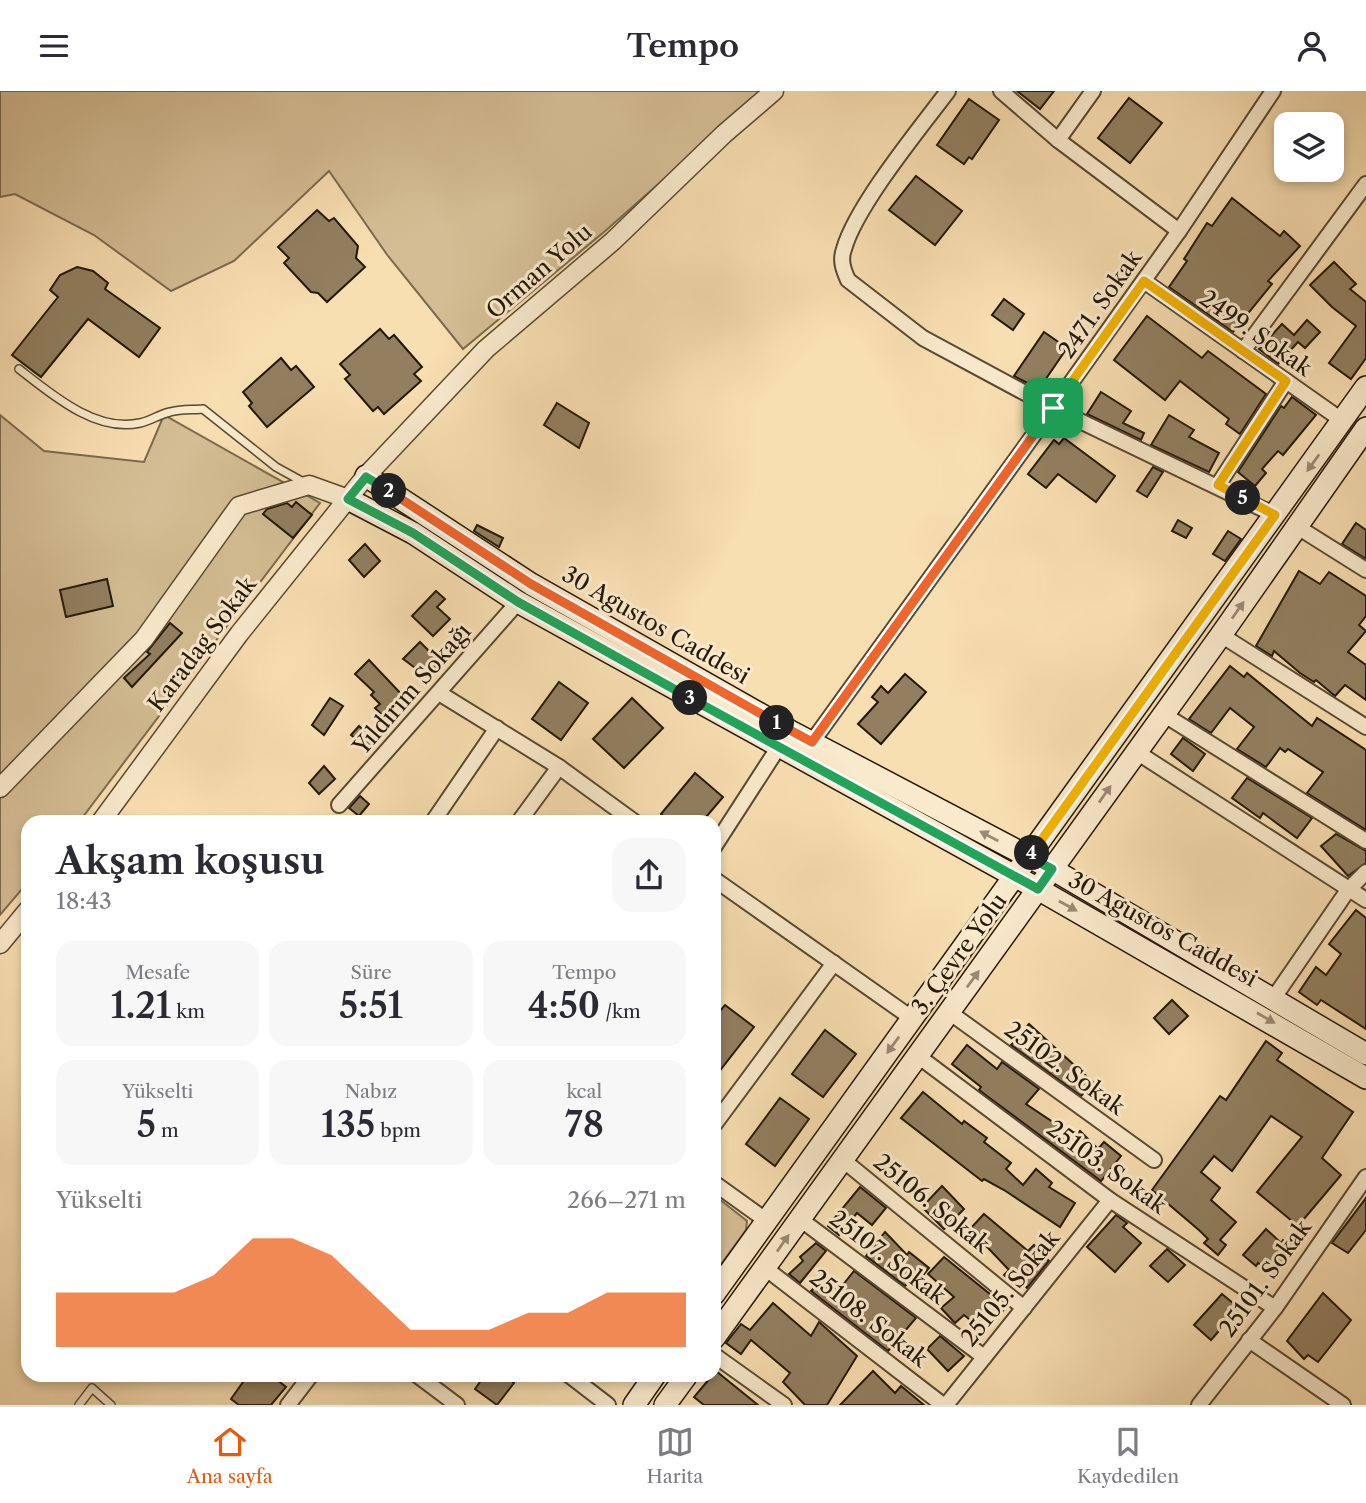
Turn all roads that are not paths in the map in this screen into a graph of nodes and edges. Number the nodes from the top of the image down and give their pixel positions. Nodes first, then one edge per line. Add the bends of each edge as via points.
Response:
1 (774, 91) edge
2 (948, 91) edge
3 (1001, 91) edge
4 (1093, 91) edge
5 (1273, 91) edge
6 (1058, 140) junction
7 (1366, 184) edge
8 (1179, 231) junction
9 (1144, 281) junction
10 (1243, 351) junction
11 (19, 369) dead end
12 (1286, 381) junction
13 (1366, 387) edge
14 (1053, 408) junction
15 (1343, 421) junction
16 (1365, 432) edge
17 (366, 477) junction
18 (309, 485) junction
19 (1218, 485) junction
20 (348, 499) junction
21 (1275, 515) junction
22 (1296, 527) junction
23 (1366, 570) edge
24 (518, 602) junction
25 (1221, 635) junction
26 (439, 693) junction
27 (1163, 713) junction
28 (1366, 727) edge
29 (497, 728) junction
30 (812, 742) junction
31 (778, 748) junction
32 (1135, 751) junction
33 (559, 767) junction
34 (0, 788) edge
35 (339, 805) dead end
36 (106, 815) edge
37 (437, 815) edge
38 (525, 815) edge
39 (625, 815) edge
40 (721, 836) edge
41 (1366, 841) edge
42 (1029, 857) junction
43 (1052, 869) junction
44 (1366, 872) edge
45 (1015, 877) junction
46 (721, 884) edge
47 (1038, 889) junction
48 (1348, 890) junction
49 (1366, 900) edge
50 (21, 918) edge
51 (0, 943) edge
52 (834, 963) junction
53 (1273, 999) junction
54 (949, 1012) junction
55 (913, 1019) junction
56 (1366, 1054) edge
57 (918, 1056) junction
58 (1366, 1078) edge
59 (721, 1116) edge
60 (842, 1160) junction
61 (1154, 1160) dead end
62 (1366, 1177) edge
63 (721, 1188) edge
64 (1110, 1199) junction
65 (800, 1219) junction
66 (767, 1221) junction
67 (765, 1268) junction
68 (721, 1284) edge
69 (1024, 1308) junction
70 (1275, 1308) junction
71 (721, 1328) edge
72 (1249, 1340) junction
73 (984, 1357) junction
74 (721, 1360) edge
75 (306, 1382) edge
76 (426, 1382) edge
77 (578, 1382) edge
78 (650, 1382) edge
79 (683, 1382) edge
80 (672, 1402) edge
81 (79, 1405) edge
82 (111, 1405) edge
83 (288, 1405) edge
84 (457, 1405) edge
85 (608, 1405) edge
86 (634, 1405) edge
87 (784, 1405) edge
88 (945, 1405) edge
89 (1199, 1405) edge
90 (1343, 1405) edge

1 - 17 street, Orman Yolu via 613,241 486,349
2 - 14 street via 868,204 844,249 842,265 848,280 923,338
3 - 6 street
4 - 6 street
5 - 8 street, 2471. Sokak
6 - 8 street
7 - 10 street
8 - 9 street, 2471. Sokak
9 - 10 street, 2499. Sokak
9 - 14 street, 2471. Sokak
10 - 12 street, 2499. Sokak
11 - 18 lane via 93,417 139,423 174,410 203,409 276,467
12 - 15 street, 2499. Sokak
12 - 19 street
13 - 15 main road, 3. Çevre Yolu
14 - 19 street
14 - 30 street, 2471. Sokak
15 -> 21 main road, 3. Çevre Yolu
16 - 22 main road, 3. Çevre Yolu
17 - 20 street, Orman Yolu
17 - 30 main road, 30 Agustos Caddesi via 531,584
18 - 20 street
18 - 34 street via 239,506 144,639
19 - 21 street
20 - 24 main road, 30 Agustos Caddesi via 413,533
20 - 36 street, Karadag Sokak via 239,633
21 - 42 main road, 3. Çevre Yolu
22 - 23 street
25 -> 22 main road, 3. Çevre Yolu
24 - 26 street, Yıldırım Sokağı
24 - 31 main road, 30 Agustos Caddesi
25 - 27 main road, 3. Çevre Yolu
25 - 28 street
26 - 29 street
26 - 35 street, Yıldırım Sokağı
27 - 32 main road, 3. Çevre Yolu
27 - 41 street
29 - 33 street
29 - 37 street
42 -> 30 main road, 30 Agustos Caddesi
31 - 40 street
31 - 45 main road, 30 Agustos Caddesi
43 -> 32 main road, 3. Çevre Yolu
32 - 48 street
33 - 38 street
33 - 39 street
42 - 43 main road, 30 Agustos Caddesi
42 - 45 main road, 3. Çevre Yolu
43 - 47 main road, 3. Çevre Yolu
43 - 53 main road, 30 Agustos Caddesi
44 - 48 street
45 - 47 main road, 30 Agustos Caddesi
45 - 55 main road, 3. Çevre Yolu
46 - 52 street
54 -> 47 main road, 3. Çevre Yolu
47 -> 58 main road, 30 Agustos Caddesi
48 - 49 street
48 - 53 street
50 - 51 street
52 - 55 street
52 - 59 street
53 - 56 main road, 30 Agustos Caddesi
54 - 57 main road, 3. Çevre Yolu
54 - 61 street, 25102. Sokak
55 -> 66 main road, 3. Çevre Yolu
57 - 60 main road, 3. Çevre Yolu
57 - 64 street, 25103. Sokak
60 - 65 main road, 3. Çevre Yolu
60 - 69 street, 25106. Sokak
62 - 70 street, 25101. Sokak
63 - 66 street
64 - 69 street, 25105. Sokak
64 - 70 street, 25103. Sokak
67 -> 65 main road, 3. Çevre Yolu
65 - 73 street, 25107. Sokak
66 - 68 main road, 3. Çevre Yolu
67 - 71 main road, 3. Çevre Yolu
67 - 88 street, 25108. Sokak
69 - 73 street, 25105. Sokak
70 - 72 street, 25101. Sokak
72 - 89 street, 25101. Sokak
72 - 90 street
73 - 88 street, 25105. Sokak
74 - 87 street
75 - 83 street
76 - 84 street
77 - 85 street
78 - 86 main road
79 - 80 main road
81 - 82 lane via 92,1388

